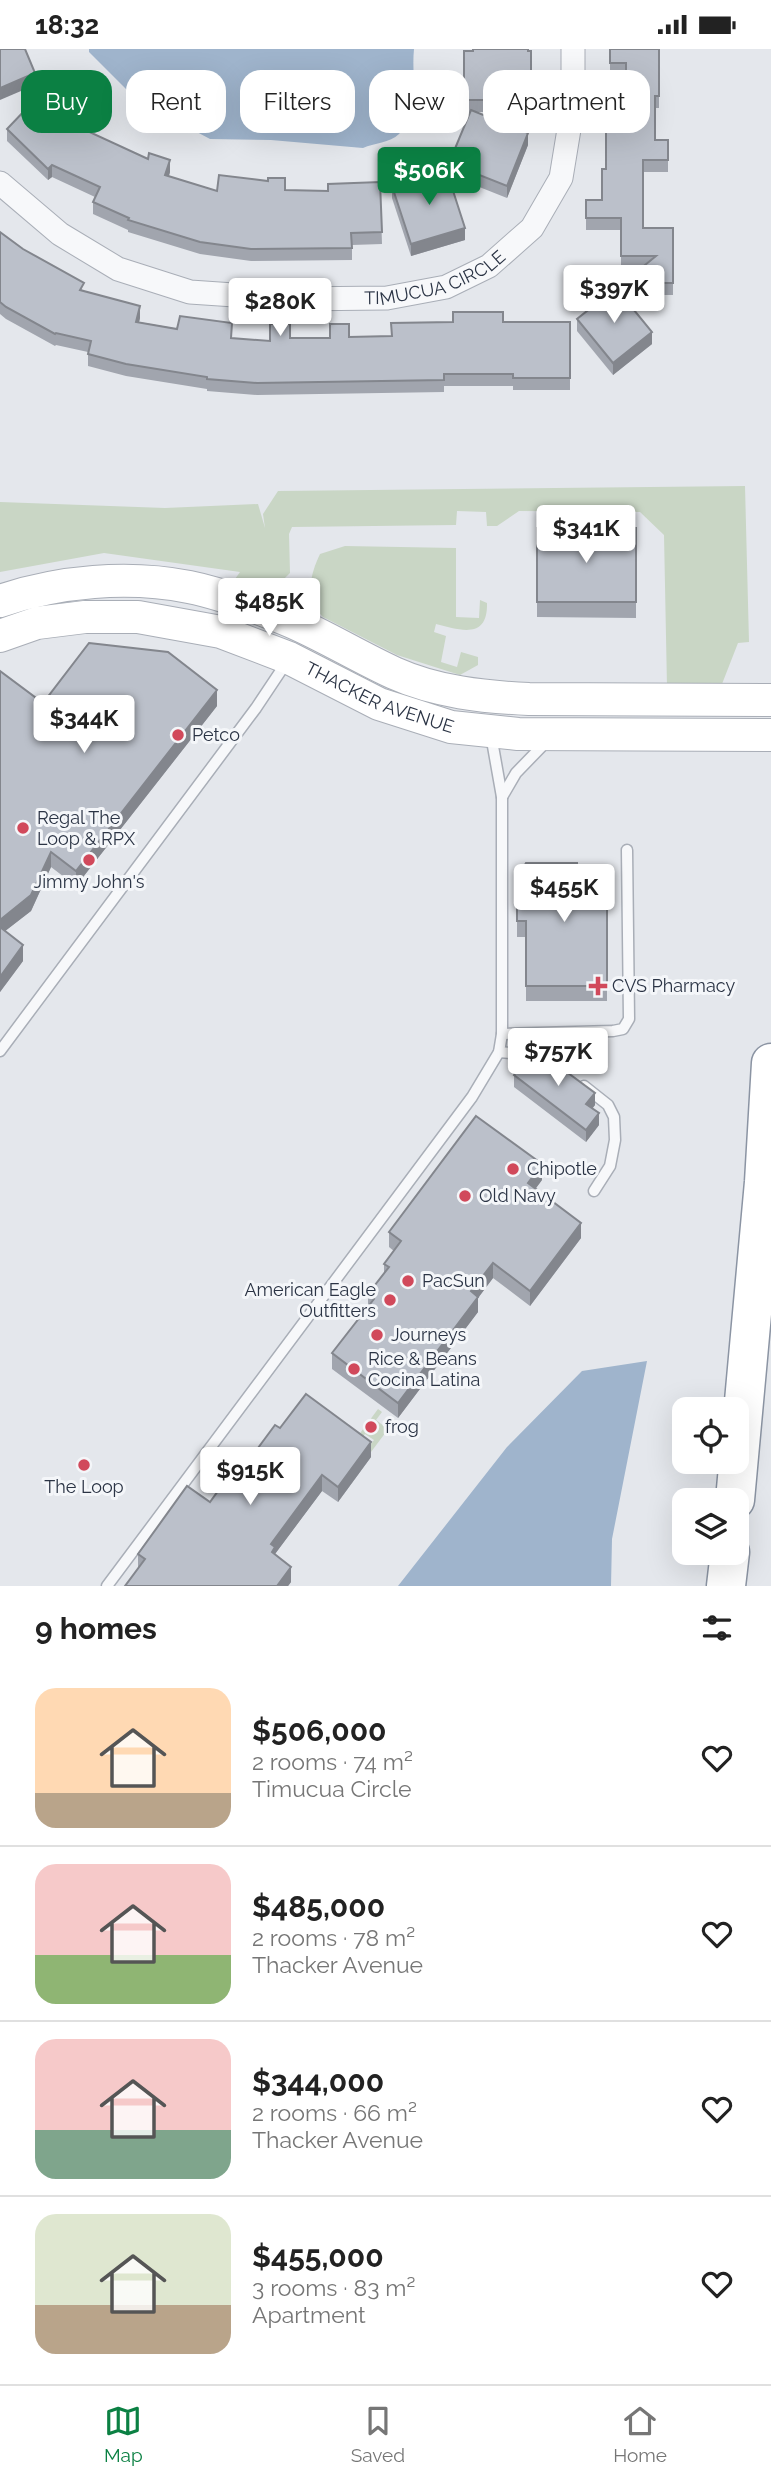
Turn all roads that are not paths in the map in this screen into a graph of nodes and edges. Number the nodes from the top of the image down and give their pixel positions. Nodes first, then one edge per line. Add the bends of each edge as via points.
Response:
1 (573, 49) edge
2 (0, 183) edge
3 (0, 601) edge
4 (293, 622) junction
5 (0, 636) edge
6 (289, 658) junction
7 (529, 699) junction
8 (771, 700) edge
9 (490, 732) junction
10 (553, 734) junction
11 (771, 735) edge
12 (502, 797) junction
13 (627, 850) dead end
14 (502, 1034) junction
15 (0, 1051) edge
16 (499, 1052) junction
17 (550, 1061) edge
18 (771, 1063) edge
19 (569, 1076) edge
20 (594, 1191) dead end
21 (736, 1488) edge
22 (728, 1565) edge
23 (107, 1586) edge
24 (726, 1586) edge

1 - 2 street, TIMUCUA CIRCLE via 573,105 561,178 532,228 489,266 446,287 387,298 291,299 190,292 118,269 60,234
3 - 4 street, THACKER AVENUE via 71,585 130,581 188,587
4 - 6 street
4 - 7 street, THACKER AVENUE via 428,685 495,698
5 - 6 street, THACKER AVENUE via 37,623 138,617 222,632
6 - 9 street, THACKER AVENUE via 380,704 451,727
6 - 15 lane via 256,709
7 - 8 street, THACKER AVENUE
7 - 9 street via 499,712
9 - 10 street, THACKER AVENUE
9 - 12 lane
10 - 11 street, THACKER AVENUE
10 - 12 lane via 516,772
12 - 14 lane
13 - 14 lane via 629,1019 623,1029
14 - 16 lane
16 - 17 lane via 540,1054
16 - 23 lane via 472,1097
18 - 21 highway
19 - 20 lane via 608,1105 614,1117 610,1165
22 - 24 highway

